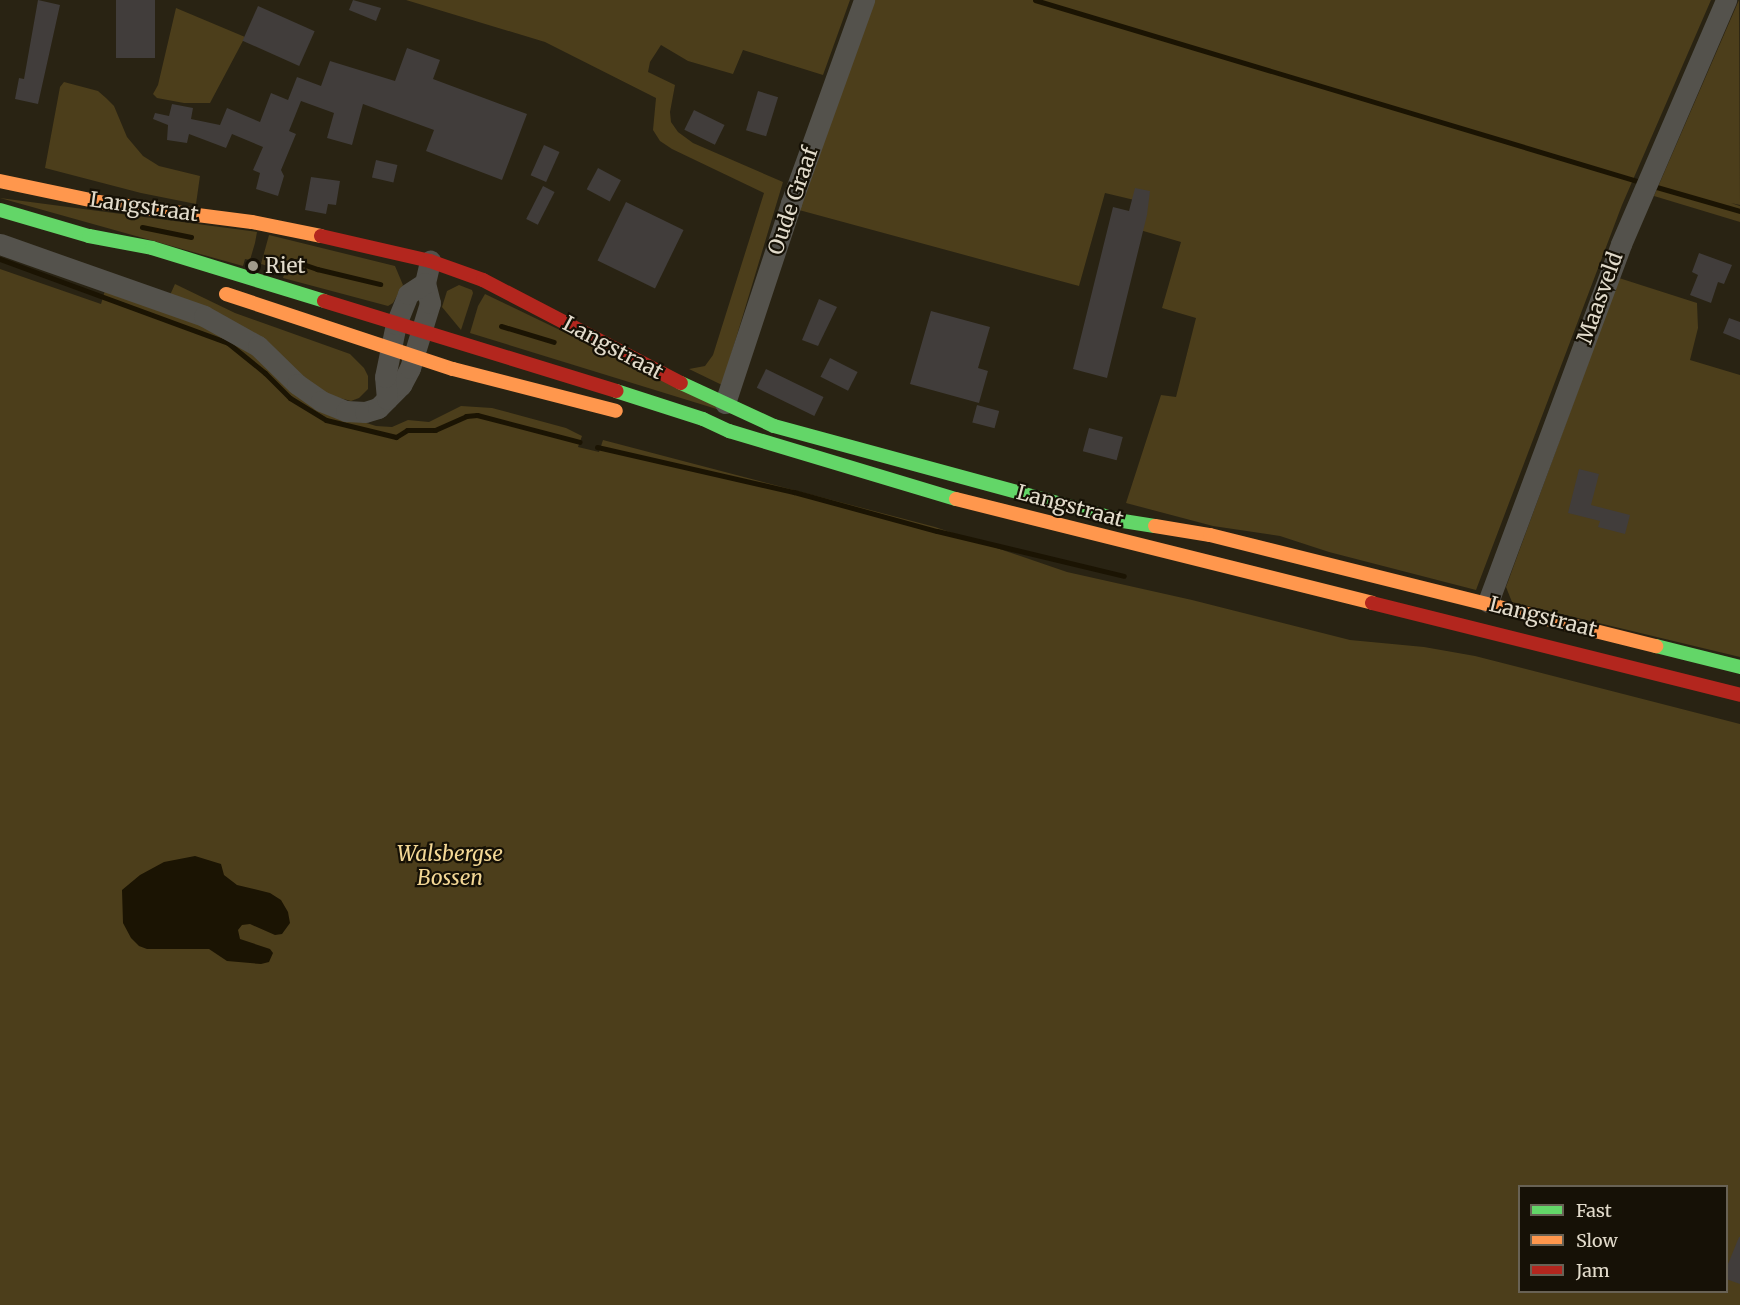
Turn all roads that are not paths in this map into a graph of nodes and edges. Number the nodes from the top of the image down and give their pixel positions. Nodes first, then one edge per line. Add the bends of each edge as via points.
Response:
1 (864, 0) edge
2 (1726, 0) edge
3 (0, 180) edge
4 (0, 210) edge
5 (89, 236) junction
6 (0, 243) edge
7 (133, 259) dead end
8 (430, 261) junction
9 (425, 283) junction
10 (209, 288) dead end
11 (396, 324) junction
12 (422, 332) junction
13 (390, 349) junction
14 (414, 356) junction
15 (387, 399) junction
16 (725, 403) junction
17 (625, 413) dead end
18 (669, 423) dead end
19 (729, 431) junction
20 (1488, 602) junction
21 (1740, 667) edge
22 (1740, 695) edge

1 - 16 street, Oude Graaf
2 - 20 street, Maasveld via 1621,244
3 - 8 main road, Langstraat via 104,203 252,222
4 - 5 main road, Langstraat
5 - 7 main road, Langstraat
5 - 11 main road, Langstraat via 152,248
6 - 15 street via 181,307 232,330 258,346 297,384 331,406 365,412 378,408
8 - 9 street
8 - 16 main road, Langstraat via 483,280
9 - 11 street via 408,294
9 - 12 street via 430,303
10 - 13 main road
11 - 12 main road, Langstraat
11 - 13 street
12 - 14 street
12 - 19 main road, Langstraat via 703,418
13 - 14 main road
13 - 15 street via 385,377
14 - 15 street via 401,385
14 - 17 main road via 506,384
16 - 20 main road, Langstraat via 774,426 1123,521 1210,535
18 - 19 main road, Langstraat via 703,431
19 - 22 main road, Langstraat via 952,498
20 - 21 main road, Langstraat

